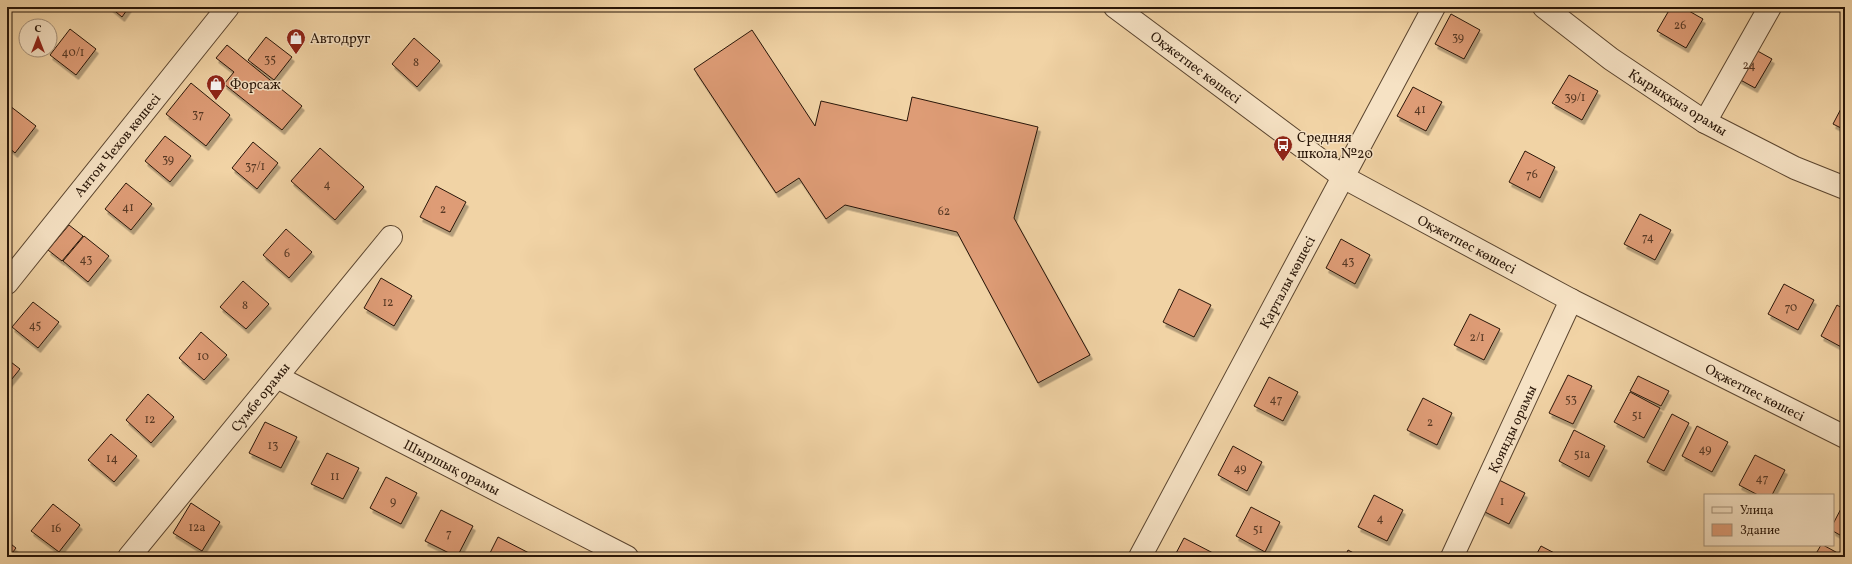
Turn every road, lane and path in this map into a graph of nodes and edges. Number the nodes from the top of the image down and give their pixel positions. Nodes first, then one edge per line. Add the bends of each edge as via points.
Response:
1 (228, 7) edge
2 (1115, 7) edge
3 (1434, 7) edge
4 (1544, 7) edge
5 (1770, 7) edge
6 (1704, 122) junction
7 (1343, 177) junction
8 (1845, 188) edge
9 (391, 238) dead end
10 (7, 284) edge
11 (1571, 300) junction
12 (277, 377) junction
13 (1845, 437) edge
14 (129, 557) edge
15 (627, 557) edge
16 (1140, 557) edge
17 (1452, 557) edge

1 - 10 street, Антон Чехов көшесі
2 - 7 street, Оқжетпес көшесі
3 - 7 street, Қарталы көшесі
4 - 6 street, Қырыққыз орамы via 1610,59
5 - 6 street
6 - 8 street, Қырыққыз орамы via 1795,168
7 - 11 street, Оқжетпес көшесі
7 - 16 street, Қарталы көшесі
9 - 12 street, Сумбе орамы
11 - 13 street, Оқжетпес көшесі
11 - 17 street, Қоянды орамы
12 - 14 street, Сумбе орамы
12 - 15 street, Шыршық орамы

